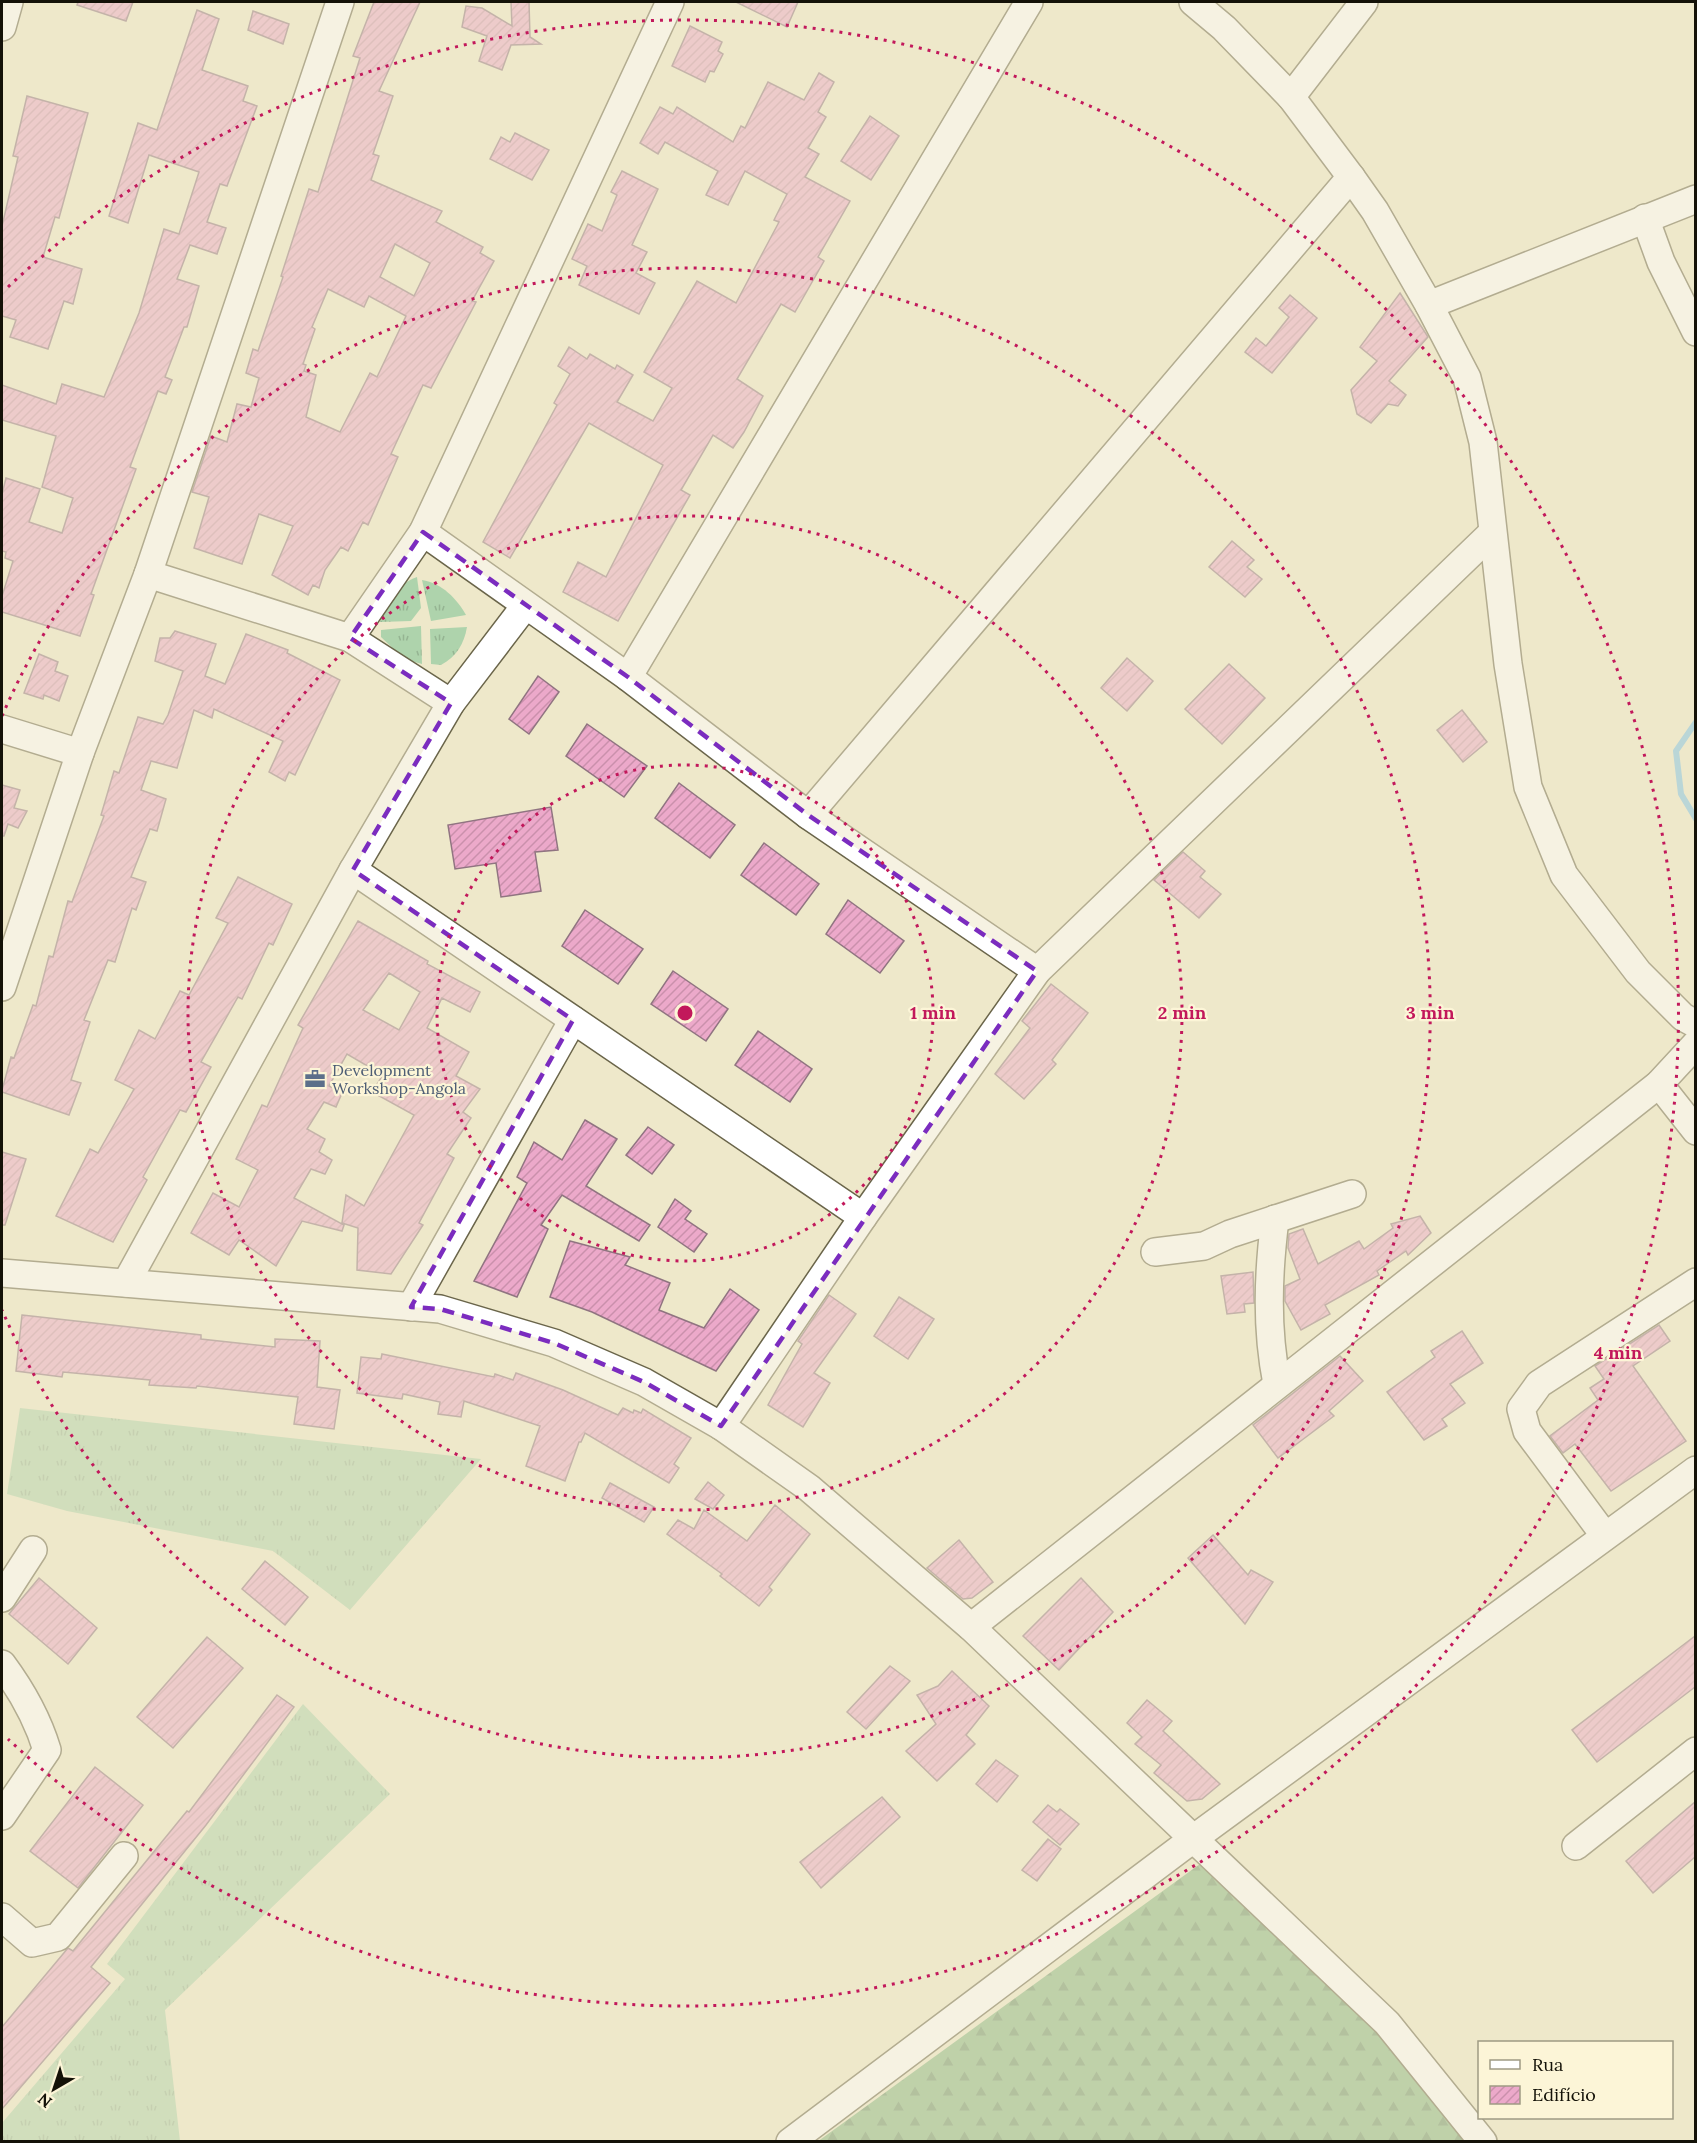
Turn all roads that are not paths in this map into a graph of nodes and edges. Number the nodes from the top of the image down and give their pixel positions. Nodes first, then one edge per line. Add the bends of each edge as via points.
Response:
1 (9, 2) edge
2 (340, 2) edge
3 (670, 2) edge
4 (1029, 2) edge
5 (1193, 2) edge
6 (1364, 2) edge
7 (2, 27) edge
8 (1292, 97) junction
9 (1351, 177) junction
10 (1695, 199) edge
11 (1645, 218) junction
12 (1429, 305) junction
13 (1695, 332) edge
14 (423, 532) junction
15 (1492, 533) junction
16 (148, 574) junction
17 (525, 606) junction
18 (350, 638) junction
19 (628, 677) junction
20 (451, 703) junction
21 (2, 729) edge
22 (80, 753) junction
23 (808, 815) junction
24 (353, 870) junction
25 (1037, 970) junction
26 (2, 987) edge
27 (573, 1020) junction
28 (1695, 1024) edge
29 (1695, 1044) edge
30 (1659, 1084) junction
31 (1695, 1131) edge
32 (1352, 1194) dead end
33 (863, 1217) junction
34 (1275, 1219) junction
35 (1155, 1252) dead end
36 (2, 1273) edge
37 (1695, 1282) edge
38 (126, 1283) junction
39 (411, 1307) junction
40 (1277, 1384) junction
41 (721, 1426) junction
42 (1695, 1470) edge
43 (1605, 1536) junction
44 (33, 1550) dead end
45 (2, 1598) edge
46 (971, 1627) junction
47 (2, 1664) edge
48 (1695, 1751) edge
49 (2, 1816) edge
50 (1193, 1839) junction
51 (1576, 1846) dead end
52 (124, 1856) dead end
53 (2, 1917) edge
54 (790, 2142) edge
55 (1483, 2142) edge

1 - 7 street
2 - 16 street
3 - 14 street
4 - 19 street
5 - 8 street
6 - 8 street
8 - 9 street
9 - 12 street
9 - 23 street
10 - 11 street
11 - 12 street
11 - 13 street via 1661,262
12 - 15 street via 1467,378 1483,442
14 - 17 street
14 - 18 street
15 - 25 street
15 - 28 street via 1528,787 1564,875 1638,972
16 - 18 street
16 - 22 street
17 - 19 street
17 - 20 street
18 - 20 street
19 - 23 street
20 - 24 street
21 - 22 street
22 - 26 street
23 - 25 street
24 - 27 street
24 - 38 street
25 - 33 street
27 - 33 street
27 - 39 street
29 - 30 street
30 - 31 street
30 - 40 street
32 - 34 street
33 - 41 street
34 - 35 street via 1204,1246
34 - 40 street via 1268,1314
36 - 38 street
37 - 43 street via 1539,1384 1521,1408 1527,1431
38 - 39 street
39 - 41 street via 440,1309 554,1343 644,1382
40 - 46 street
41 - 46 street via 809,1488
42 - 43 street
43 - 50 street
44 - 45 street
46 - 50 street
47 - 49 street via 26,1698 47,1750
48 - 51 street
50 - 54 street
50 - 55 street via 1387,2023
52 - 53 street via 58,1937 32,1943

